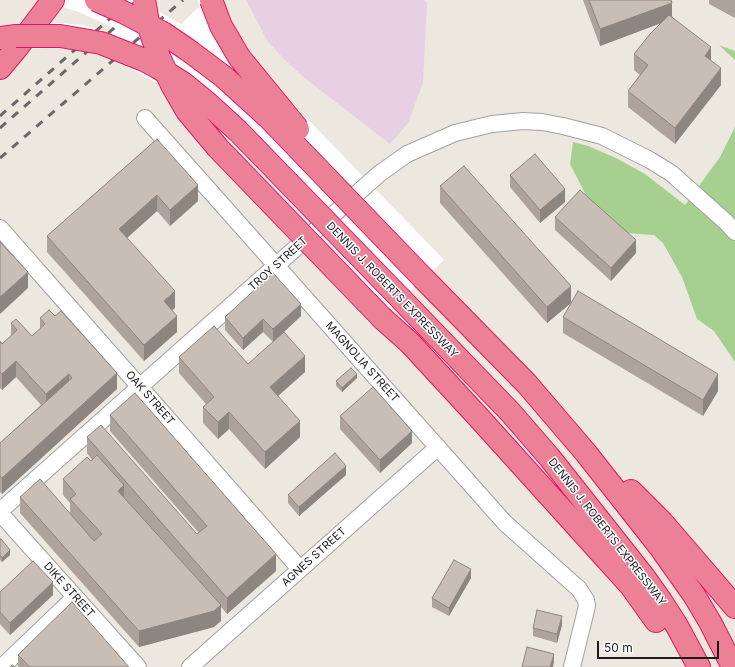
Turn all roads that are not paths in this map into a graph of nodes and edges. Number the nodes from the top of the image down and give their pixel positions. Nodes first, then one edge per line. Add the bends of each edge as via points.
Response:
1 (53, 0) edge
2 (96, 0) edge
3 (144, 0) edge
4 (211, 0) edge
5 (8, 37) edge
6 (0, 68) edge
7 (144, 118) dead end
8 (0, 228) edge
9 (735, 232) edge
10 (276, 265) junction
11 (424, 279) junction
12 (140, 387) junction
13 (567, 429) junction
14 (438, 447) junction
15 (0, 512) edge
16 (300, 569) junction
17 (75, 597) junction
18 (735, 607) edge
19 (2, 667) edge
20 (138, 667) edge
21 (190, 667) edge
22 (572, 667) edge
23 (683, 667) edge
24 (699, 667) edge
25 (733, 667) edge

1 - 6 highway
2 - 11 highway, bridge via 163,33 224,77 268,117
3 - 23 highway, bridge via 159,57 187,111 213,143 440,375 626,581 648,608
4 - 11 highway, bridge via 221,26 239,57
5 - 24 highway, DENNIS J. ROBERTS EXPRESSWAY, bridge via 60,36 101,43 144,60 183,83 238,131 511,413 550,458 644,577 677,626
7 - 10 street, MAGNOLIA STREET
8 - 12 street, OAK STREET
9 - 10 street, TROY STREET via 671,173 650,160 602,136 542,122 523,121 474,128 406,154 386,168
10 - 12 street, TROY STREET
10 - 14 street, MAGNOLIA STREET
11 - 13 highway via 506,362
12 - 15 street, TROY STREET
12 - 16 street, OAK STREET
13 - 18 highway via 662,522
13 - 25 highway via 678,571 710,622
14 - 16 street, AGNES STREET
14 - 22 street, MAGNOLIA STREET via 505,523 574,583 583,594 586,612
15 - 17 street, DIKE STREET
16 - 21 street, AGNES STREET
17 - 19 street
17 - 20 street, DIKE STREET

